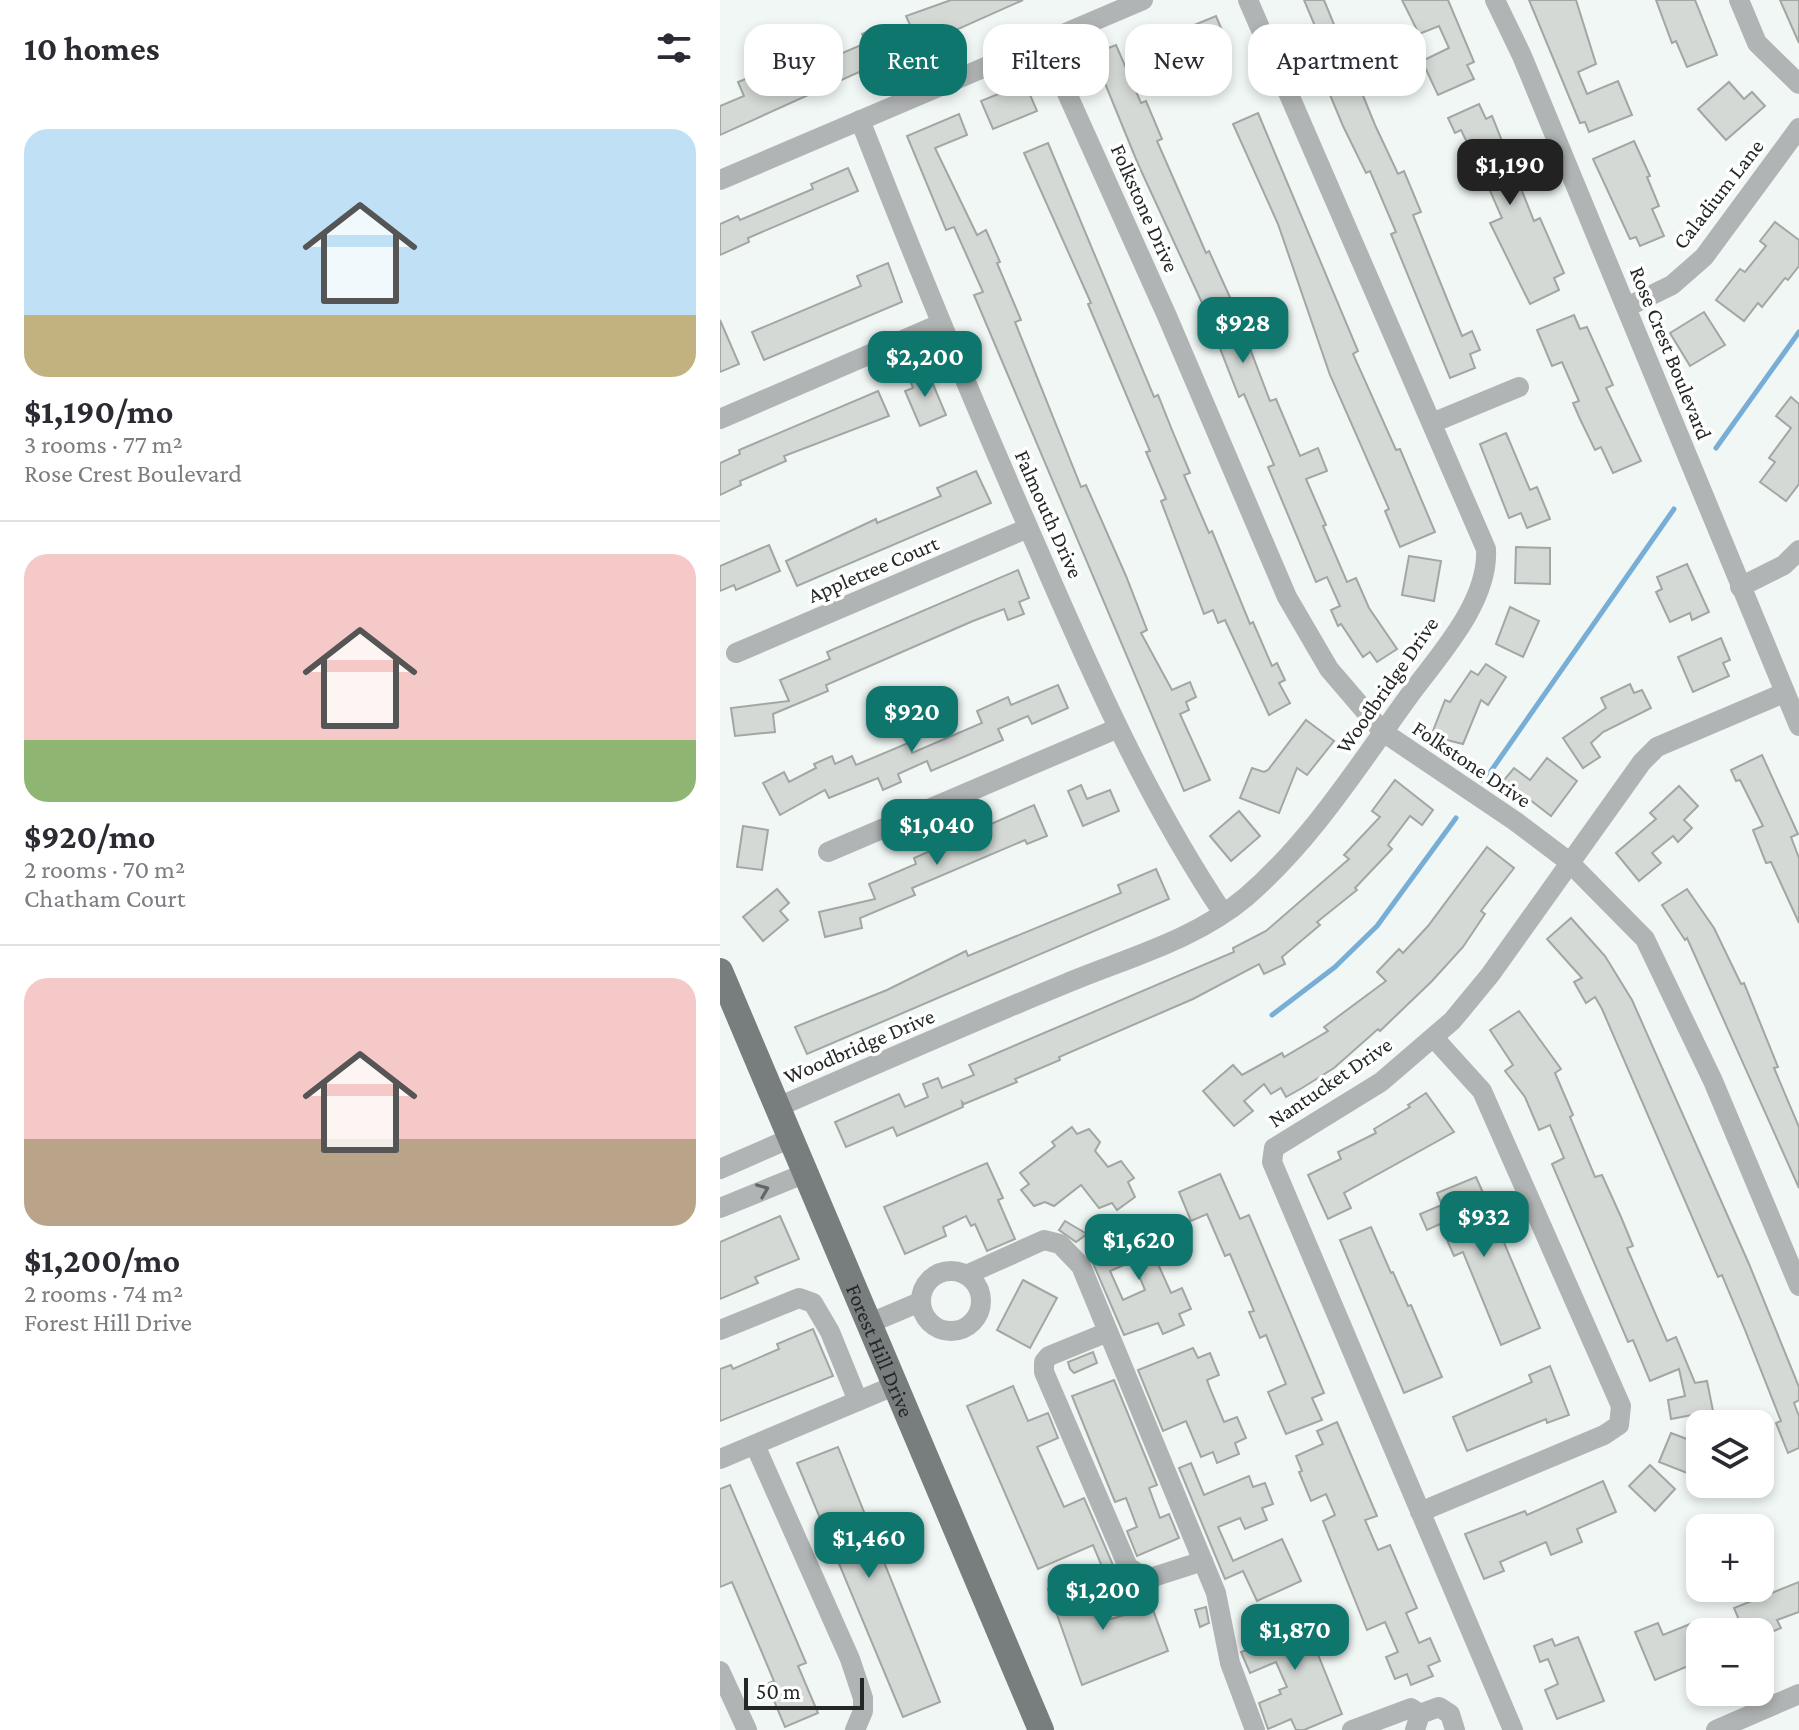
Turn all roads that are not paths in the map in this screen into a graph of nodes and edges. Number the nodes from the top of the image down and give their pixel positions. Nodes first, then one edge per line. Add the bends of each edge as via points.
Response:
1 (1143, 0) edge
2 (1248, 0) edge
3 (1495, 0) edge
4 (1739, 0) edge
5 (1086, 24) edge
6 (983, 68) edge
7 (1799, 84) edge
8 (1068, 96) edge
9 (860, 120) junction
10 (1799, 128) edge
11 (720, 180) edge
12 (1627, 307) junction
13 (940, 324) junction
14 (1519, 387) dead end
15 (720, 419) edge
16 (1432, 423) junction
17 (1028, 528) junction
18 (1799, 550) edge
19 (1740, 587) junction
20 (736, 653) dead end
21 (1784, 693) junction
22 (1799, 726) edge
23 (1116, 729) junction
24 (1383, 732) junction
25 (828, 852) dead end
26 (1568, 861) junction
27 (1223, 913) junction
28 (720, 971) edge
29 (728, 1013) edge
30 (1434, 1038) junction
31 (778, 1107) junction
32 (791, 1138) junction
33 (720, 1169) edge
34 (806, 1173) junction
35 (720, 1208) edge
36 (966, 1275) junction
37 (1799, 1286) edge
38 (920, 1302) junction
39 (870, 1323) junction
40 (720, 1330) edge
41 (1108, 1332) junction
42 (896, 1385) junction
43 (862, 1399) junction
44 (755, 1445) junction
45 (720, 1459) edge
46 (1420, 1512) junction
47 (1203, 1561) junction
48 (720, 1671) edge
49 (1799, 1694) edge
50 (1417, 1722) edge
51 (747, 1730) edge
52 (855, 1730) edge
53 (1041, 1730) edge
54 (1255, 1730) edge
55 (1352, 1730) edge
56 (1455, 1730) edge
57 (1513, 1730) edge
58 (1716, 1730) edge

1 - 5 street
2 - 16 street, Woodbridge Drive
3 - 12 street, Rose Crest Boulevard
4 - 7 street via 1757,43
6 - 9 street
8 - 24 street, Folkstone Drive via 1287,597 1329,669
9 - 11 street
9 - 13 street, Falmouth Drive
10 - 12 street, Caladium Lane via 1704,257 1672,285
12 - 19 street, Rose Crest Boulevard
13 - 15 street
13 - 17 street, Falmouth Drive
14 - 16 street
16 - 24 street, Woodbridge Drive via 1486,549 1487,563 1455,632
17 - 20 street, Appletree Court
17 - 23 street, Falmouth Drive
18 - 19 street via 1784,565
19 - 21 street, Rose Crest Boulevard
21 - 22 street, Rose Crest Boulevard
21 - 26 street, Nantucket Drive via 1657,747
23 - 25 street
23 - 27 street, Falmouth Drive via 1174,840
24 - 26 street, Folkstone Drive
24 - 27 street, Woodbridge Drive via 1292,853
26 - 30 street, Nantucket Drive via 1490,975
26 - 37 street, Folkstone Drive via 1645,939 1670,983
27 - 31 street, Woodbridge Drive via 1164,945
28 - 29 main road, Forest Hill Drive
29 - 31 main road, Forest Hill Drive
30 - 46 street, Nantucket Drive via 1331,1116 1278,1143 1272,1162
30 - 46 street via 1482,1091 1621,1406 1614,1429
31 - 32 main road, Forest Hill Drive
32 - 33 street
32 - 34 main road, Forest Hill Drive
35 -> 34 street
34 - 39 main road, Forest Hill Drive
36 - 38 street via 935,1275
36 - 38 street via 982,1300 967,1327 938,1329 923,1315
36 - 41 street via 1044,1240 1060,1244 1081,1266
38 - 39 street
39 - 42 main road, Forest Hill Drive
40 - 43 street via 799,1298 813,1303
41 - 47 street
41 - 47 street via 1049,1356 1044,1372 1128,1567 1147,1579
42 - 43 street
42 - 53 main road, Forest Hill Drive
43 - 44 street
44 - 45 street
44 - 52 street via 850,1659 863,1698
46 - 57 street, Nantucket Drive
47 - 54 street via 1216,1593 1230,1663
48 - 51 street
49 - 58 street
50 - 55 street via 1411,1708
50 - 56 street via 1432,1707 1445,1709

